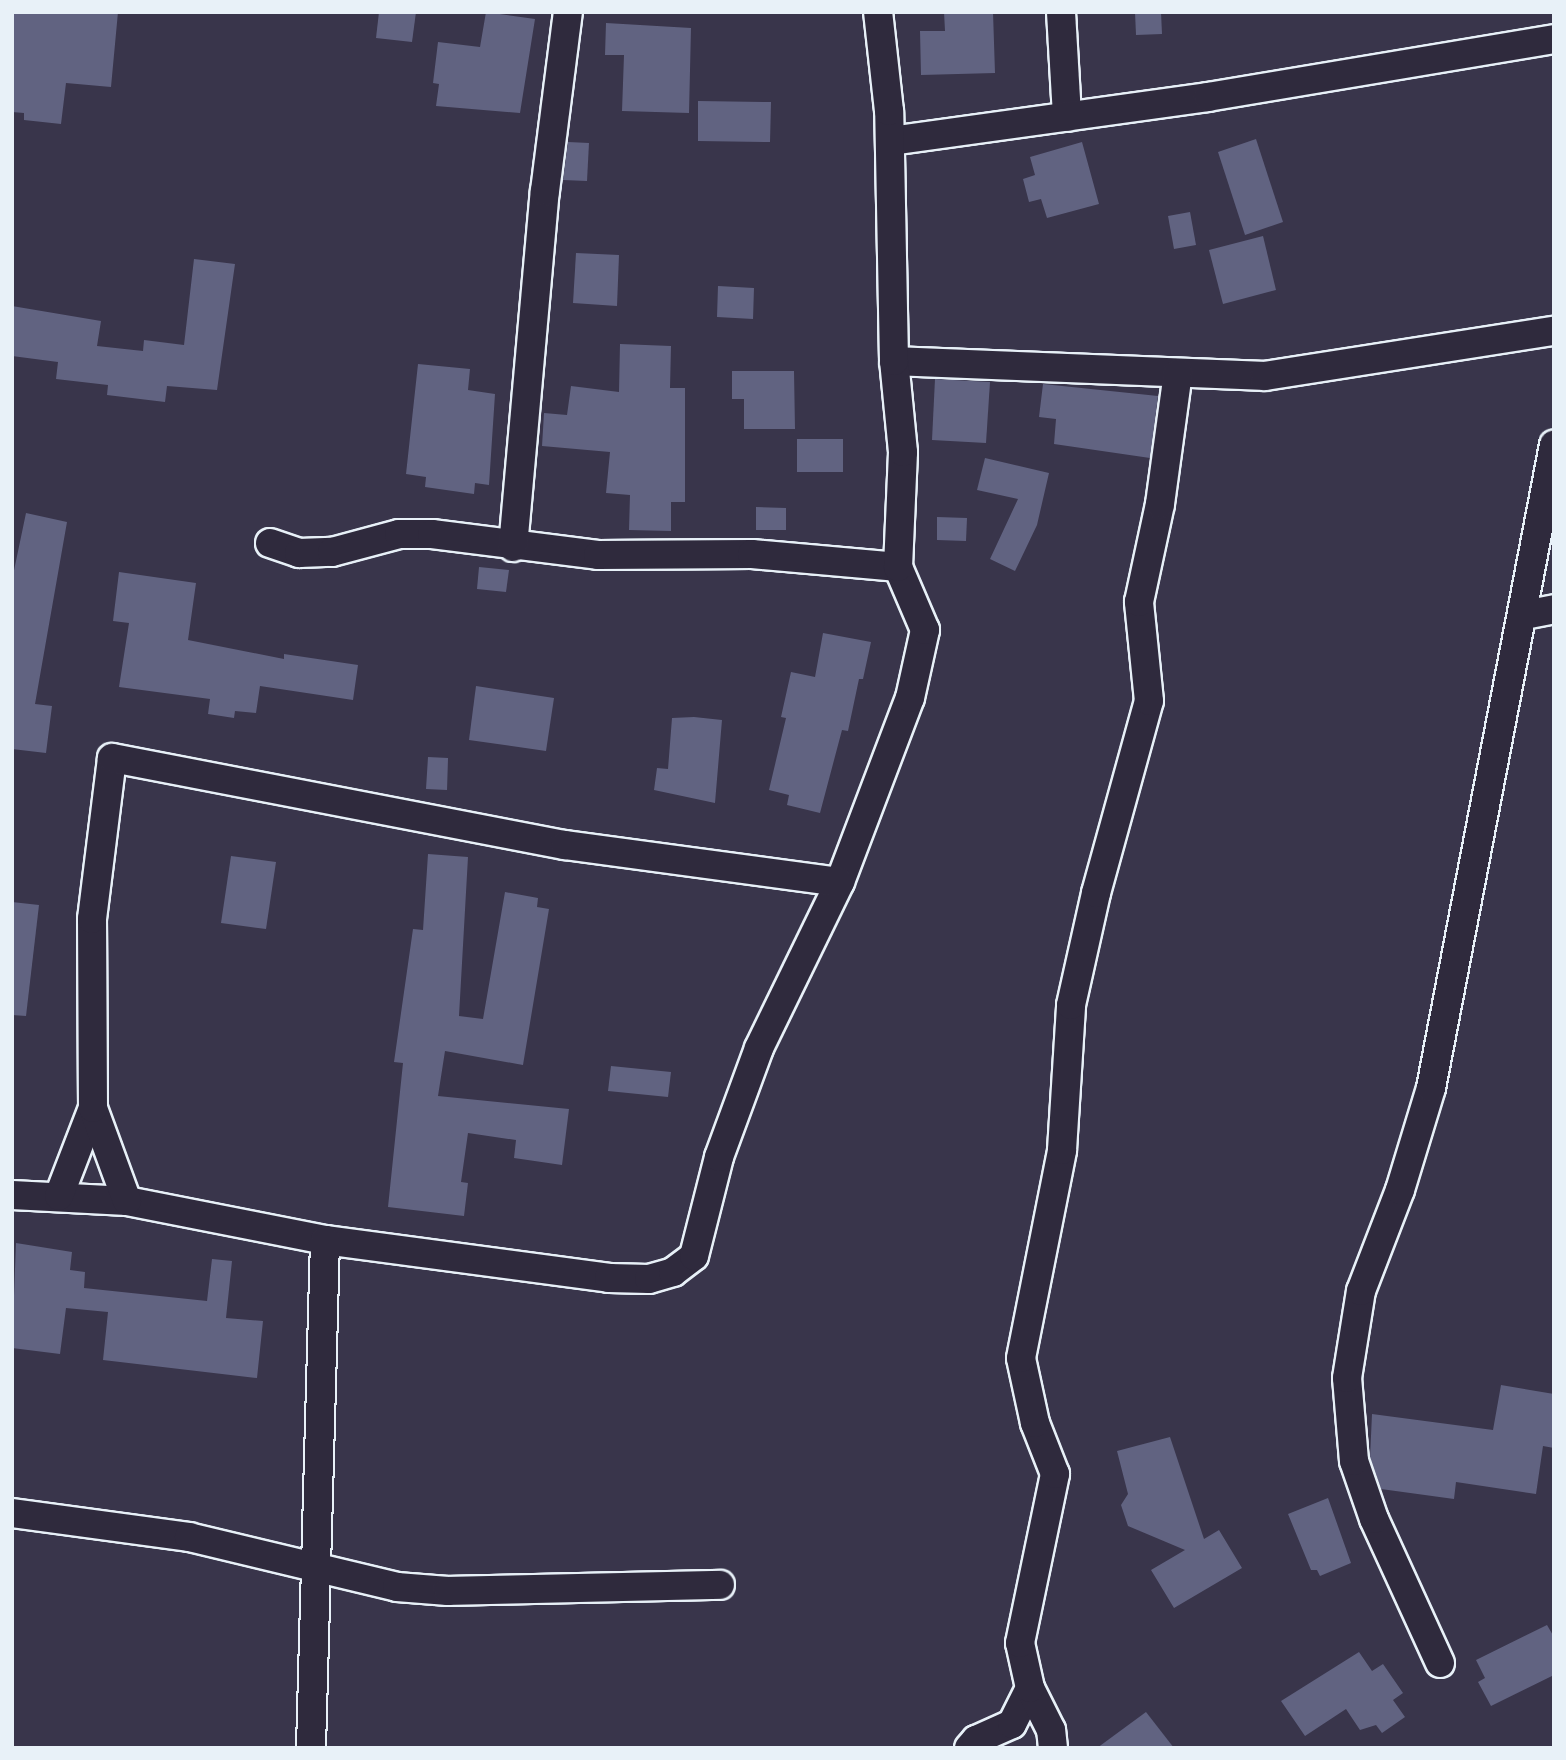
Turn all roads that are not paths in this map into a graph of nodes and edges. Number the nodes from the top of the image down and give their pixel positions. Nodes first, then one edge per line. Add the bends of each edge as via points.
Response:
1 (568, 12) edge
2 (878, 12) edge
3 (1061, 12) edge
4 (1554, 39) edge
5 (1068, 117) junction
6 (891, 141) junction
7 (1554, 331) edge
8 (894, 361) junction
9 (1178, 373) junction
10 (1554, 445) edge
11 (270, 542) dead end
12 (513, 547) junction
13 (898, 567) junction
14 (1554, 609) edge
15 (1524, 615) junction
16 (840, 882) junction
17 (93, 1108) junction
18 (12, 1195) edge
19 (59, 1196) junction
20 (127, 1201) junction
21 (325, 1240) junction
22 (12, 1513) edge
23 (315, 1568) junction
24 (720, 1585) dead end
25 (1440, 1663) dead end
26 (1030, 1688) junction
27 (311, 1748) edge
28 (969, 1748) edge
29 (1054, 1748) edge

1 - 12 street via 545,191
2 - 6 street
3 - 5 street
4 - 5 street
5 - 6 street
6 - 8 street
7 - 9 street via 1265,376
8 - 9 street
8 - 13 street via 903,452
9 - 26 street via 1160,504 1139,603 1149,701 1096,893 1071,1005 1062,1150 1021,1358 1035,1423 1055,1474 1020,1643
10 - 15 street
11 - 12 street via 299,553 331,552 399,534 432,534
12 - 13 street via 598,555 752,554
13 - 16 street via 925,630 911,698
14 - 15 street
15 - 25 street via 1431,1088 1400,1190 1361,1291 1347,1378 1354,1461 1374,1519
16 - 17 street via 565,845 112,758 92,919
16 - 21 street via 759,1048 719,1157 694,1256 673,1272 649,1279 609,1278
17 - 19 street
17 - 20 street
18 - 19 street
19 - 20 street
20 - 21 street
21 - 23 street
22 - 23 street via 189,1536
23 - 24 street via 397,1587 448,1591
23 - 27 street
26 - 28 street via 1012,1724 976,1740
26 - 29 street via 1051,1730

